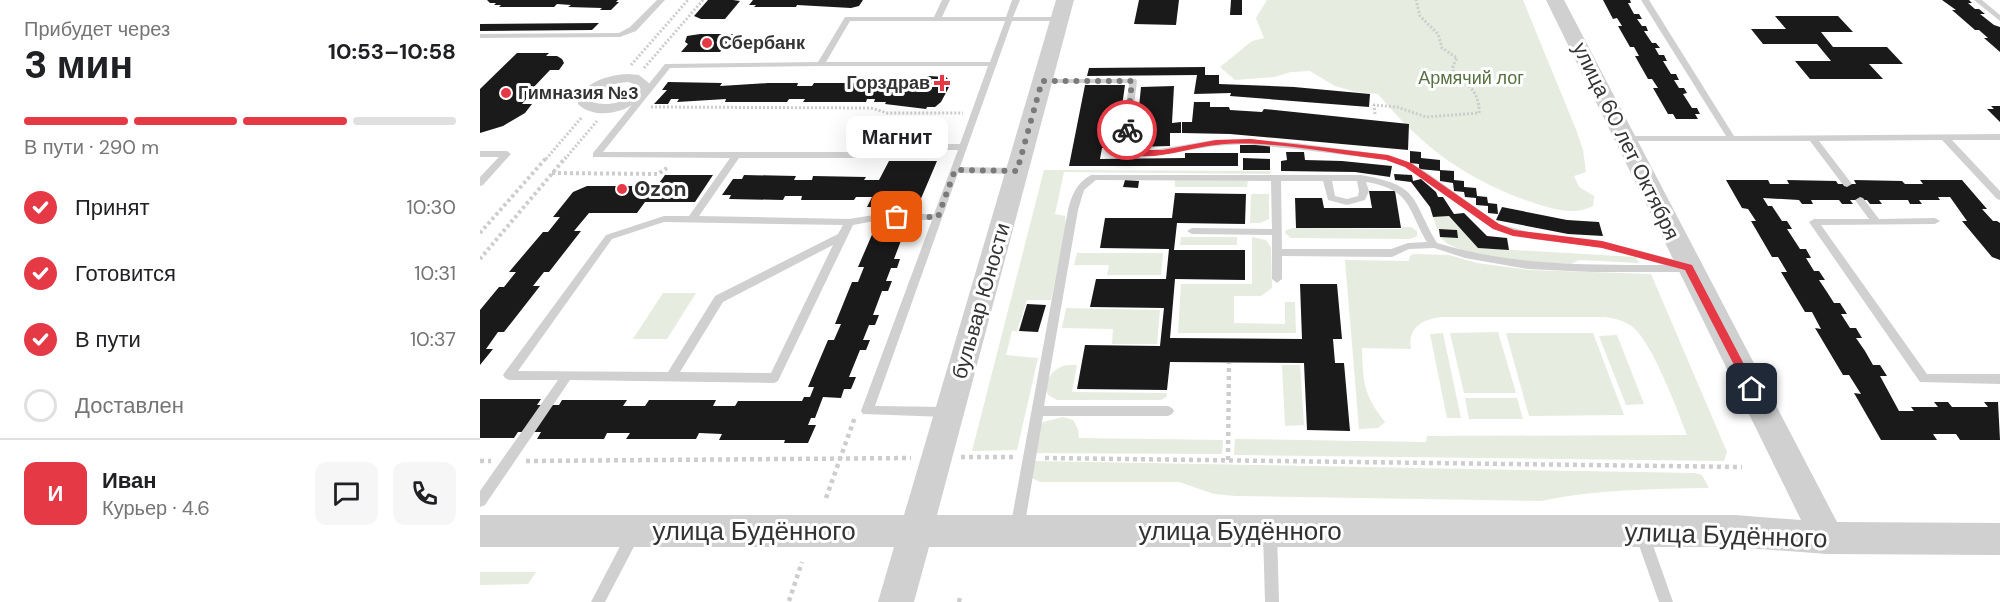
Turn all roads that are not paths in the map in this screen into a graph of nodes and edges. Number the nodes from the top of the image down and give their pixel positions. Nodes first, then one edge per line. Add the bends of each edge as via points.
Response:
1 (661, 0) edge
2 (946, 0) edge
3 (1016, 0) edge
4 (1555, 0) edge
5 (1645, 0) edge
6 (1978, 0) edge
7 (1062, 10) edge
8 (937, 19) junction
9 (1009, 19) junction
10 (2000, 19) edge
11 (480, 36) edge
12 (821, 64) junction
13 (993, 64) junction
14 (1042, 81) junction
15 (590, 108) joint
16 (1944, 137) junction
17 (2000, 137) edge
18 (1812, 138) junction
19 (1626, 139) junction
20 (1732, 139) junction
21 (963, 147) junction
22 (480, 154) edge
23 (736, 155) junction
24 (955, 170) junction
25 (1017, 171) junction
26 (1276, 177) junction
27 (1327, 178) junction
28 (1361, 178) junction
29 (480, 183) edge
30 (1847, 184) dead end
31 (2000, 197) edge
32 (1860, 200) dead end
33 (938, 217) junction
34 (692, 219) junction
35 (849, 222) junction
36 (1876, 222) junction
37 (1935, 222) dead end
38 (1192, 231) dead end
39 (1277, 232) junction
40 (843, 236) junction
41 (1434, 244) junction
42 (1277, 252) junction
43 (1689, 268) junction
44 (1277, 279) dead end
45 (567, 376) junction
46 (671, 377) junction
47 (2000, 379) edge
48 (1037, 411) junction
49 (1168, 411) dead end
50 (950, 412) junction
51 (480, 501) edge
52 (480, 531) edge
53 (635, 531) junction
54 (916, 531) junction
55 (1016, 531) junction
56 (1270, 531) junction
57 (1641, 531) junction
58 (1827, 538) junction
59 (2000, 539) edge
60 (598, 602) edge
61 (896, 602) edge
62 (1272, 602) edge
63 (1666, 602) edge

1 - 11 lane via 633,29 620,36
2 - 8 lane
3 - 9 lane
4 - 19 street, улица 60 лет Октября
5 - 20 lane
6 - 10 lane
7 - 9 lane
7 - 14 street, бульвар Юности
8 - 9 lane
8 - 12 lane via 848,18
9 - 13 lane
12 - 13 lane
12 - 23 lane via 668,66 596,155
13 - 21 lane
14 - 25 street, бульвар Юности
14 - 43 lane via 1132,81 1125,146 1134,153 1251,141 1388,158 1408,165 1496,226 1513,233 1602,244
15 - 15 street via 585,104 586,95 599,85 618,78 635,78 644,84 641,93 627,103
16 - 17 lane
16 - 18 lane
16 - 31 lane
18 - 20 lane
18 - 30 lane
19 - 20 lane
19 - 43 street, улица 60 лет Октября
21 - 23 lane via 910,147 886,156
21 - 24 lane
22 - 29 lane via 507,154
23 - 34 lane
24 - 25 lane
24 - 33 lane
25 - 50 street, бульвар Юности
26 - 27 lane
26 - 39 lane
26 - 48 lane via 1106,176 1085,181 1078,188 1073,210
27 - 28 lane
27 - 28 lane via 1331,198 1341,202 1362,198
28 - 41 lane via 1384,181 1408,195
32 - 36 lane
33 - 35 lane via 880,217
33 - 50 lane via 867,411
34 - 35 lane
34 - 45 lane via 664,219 609,237 509,375
35 - 40 lane
36 - 37 lane
36 - 47 lane via 1814,222 1924,379
38 - 39 lane
39 - 42 lane
40 - 46 lane via 719,299
40 - 46 lane via 774,378
41 - 42 lane via 1408,246 1392,253
41 - 43 lane via 1512,264
42 - 44 lane
43 - 58 street, улица 60 лет Октября
45 - 46 lane
45 - 51 lane
48 - 49 lane
48 - 55 lane
50 - 54 street, бульвар Юности
52 - 53 street, улица Будённого
53 - 54 street, улица Будённого
53 - 60 lane
54 - 55 street, улица Будённого
54 - 61 street, бульвар Юности
55 - 56 street, улица Будённого
56 - 57 street, улица Будённого
56 - 62 lane
57 - 58 street, улица Будённого via 1735,531
57 - 63 lane
58 - 59 street, улица Будённого

